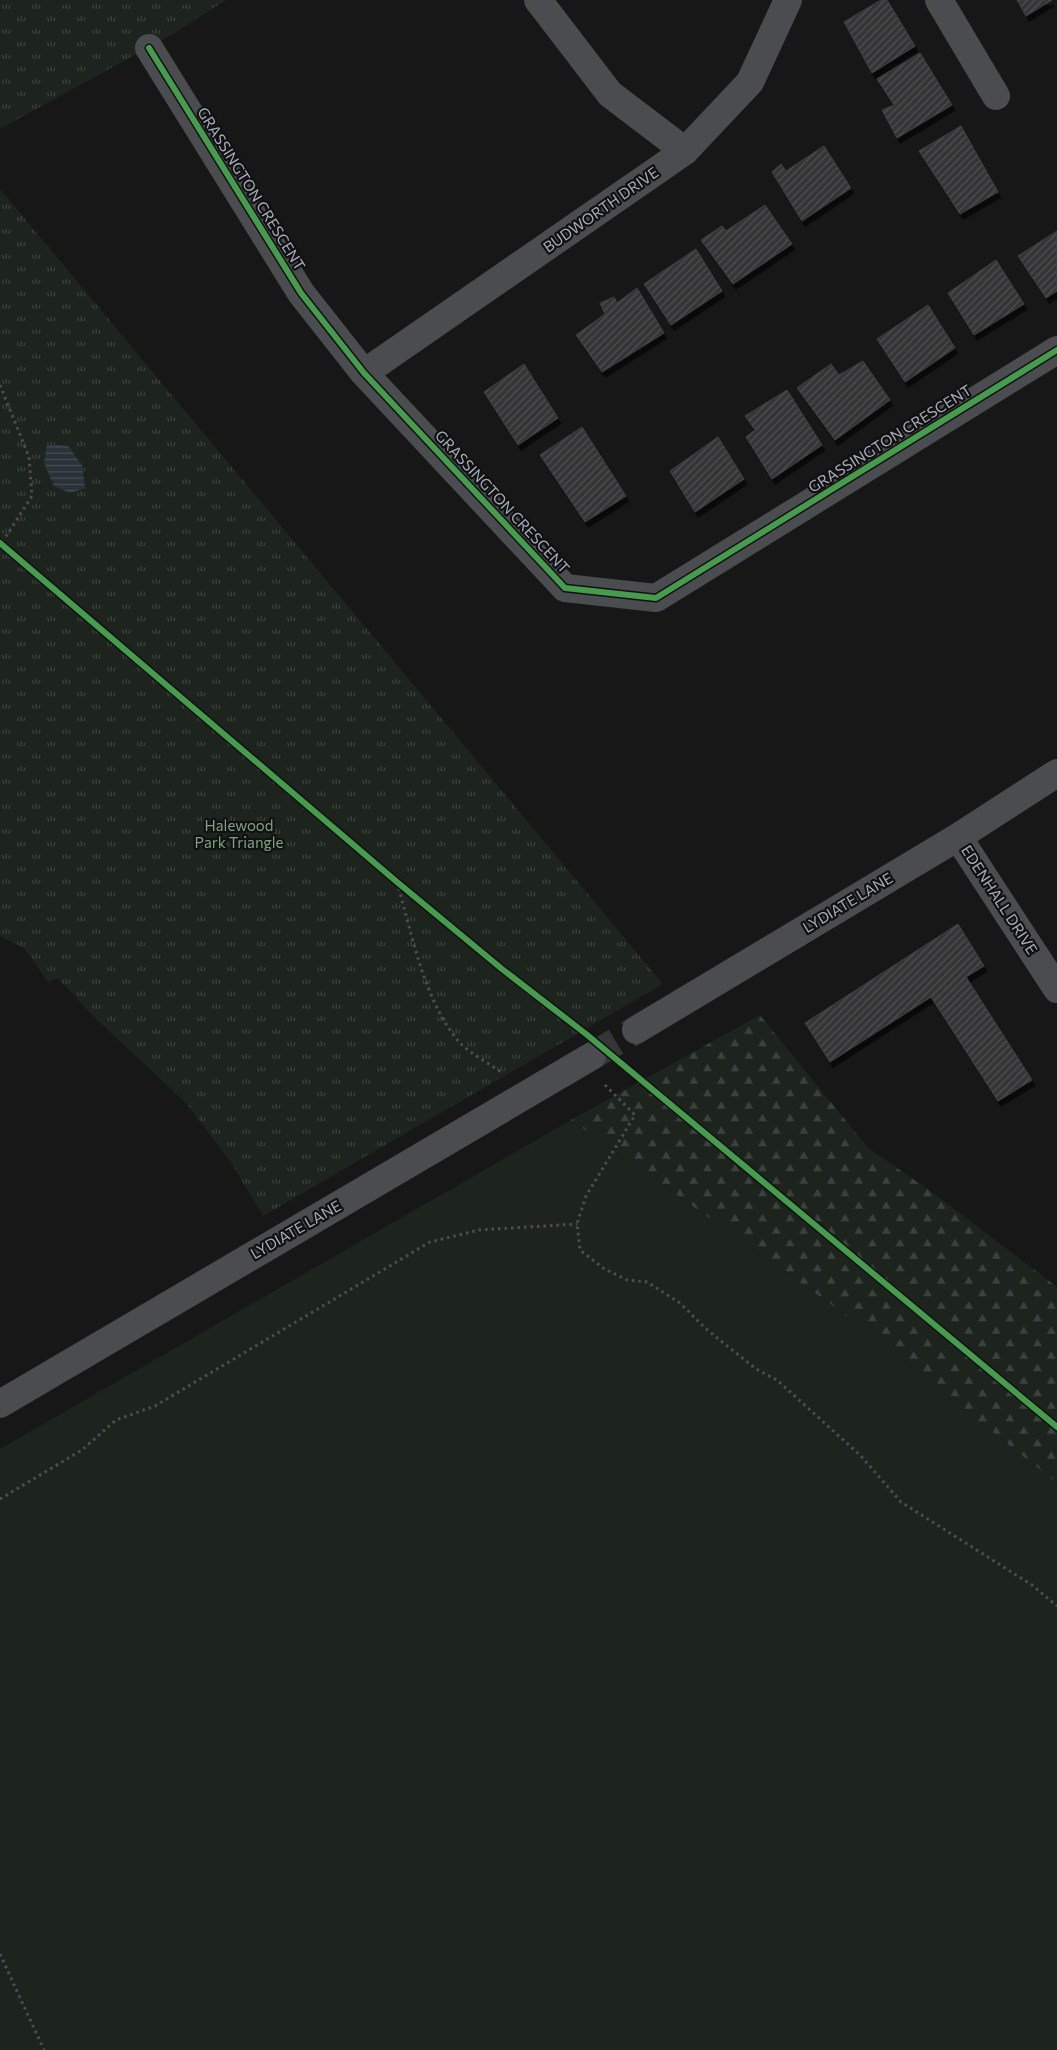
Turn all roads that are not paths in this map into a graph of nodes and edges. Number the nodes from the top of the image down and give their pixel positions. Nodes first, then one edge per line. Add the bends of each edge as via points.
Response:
1 (538, 0) edge
2 (788, 0) edge
3 (939, 0) edge
4 (149, 48) dead end
5 (996, 96) dead end
6 (685, 151) junction
7 (1057, 350) edge
8 (364, 373) junction
9 (1057, 773) edge
10 (958, 837) junction
11 (1057, 989) edge
12 (636, 1030) tunnel mouth
13 (587, 1059) tunnel mouth
14 (0, 1404) edge

1 - 6 street via 610,94
2 - 6 street, BUDWORTH DRIVE via 750,82
3 - 5 street
4 - 8 street, GRASSINGTON CRESCENT via 301,293
6 - 8 street, BUDWORTH DRIVE
7 - 8 street, GRASSINGTON CRESCENT via 656,598 565,588
9 - 10 street, LYDIATE LANE
10 - 11 street, EDENHALL DRIVE
10 - 12 street, LYDIATE LANE
13 - 14 street, LYDIATE LANE

